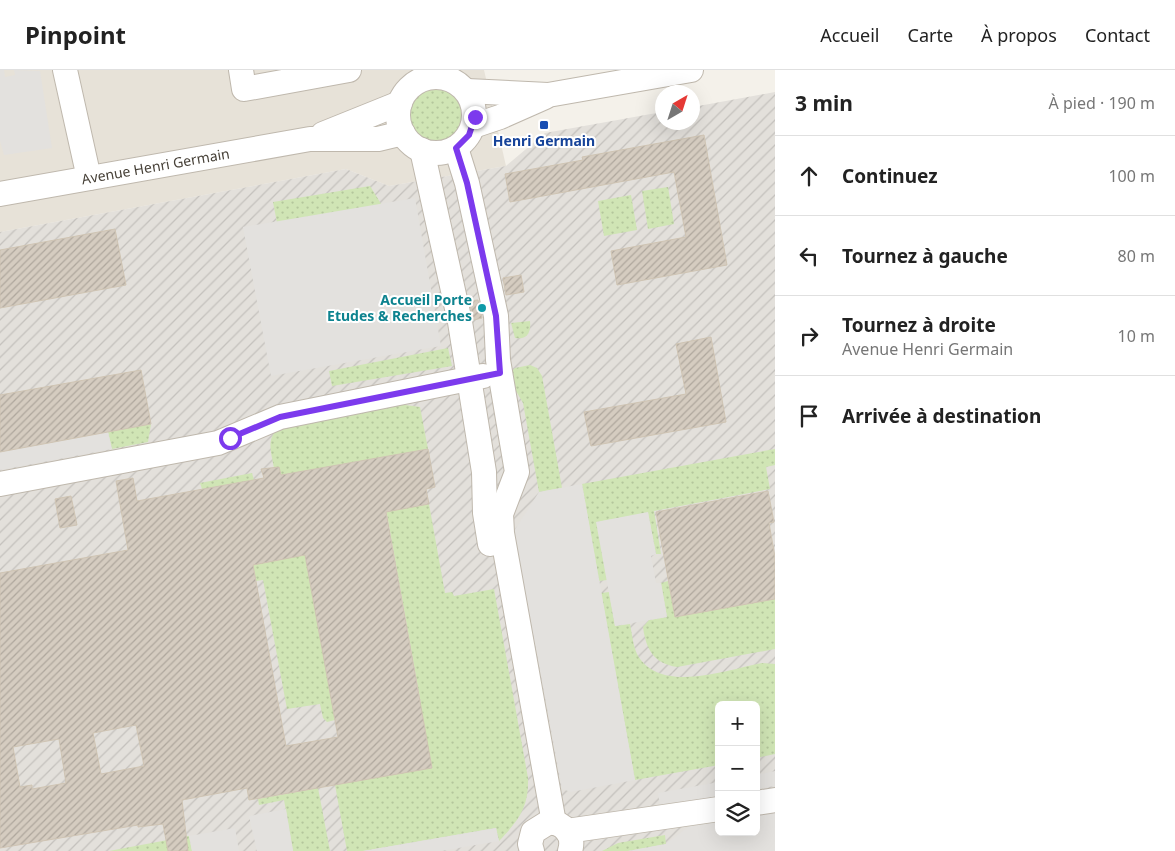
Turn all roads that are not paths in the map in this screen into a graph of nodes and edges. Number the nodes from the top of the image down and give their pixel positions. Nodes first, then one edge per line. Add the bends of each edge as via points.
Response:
1 (65, 70) edge
2 (241, 70) edge
3 (349, 70) edge
4 (691, 70) edge
5 (430, 73) edge
6 (467, 91) junction
7 (548, 95) junction
8 (400, 103) junction
9 (473, 126) junction
10 (403, 133) junction
11 (310, 139) junction
12 (456, 148) junction
13 (422, 150) junction
14 (89, 178) junction
15 (0, 194) edge
16 (500, 373) junction
17 (468, 378) junction
18 (0, 484) edge
19 (775, 800) edge
20 (760, 802) edge
21 (715, 809) edge
22 (559, 832) edge
23 (532, 851) edge

1 - 14 street
2 - 3 street via 244,90
4 - 7 street, Avenue Henri Germain
5 - 6 street, Avenue Henri Germain via 450,79
5 - 8 street, Avenue Henri Germain via 411,86
6 - 7 street, Avenue Henri Germain
6 - 9 street via 474,108
7 - 9 street, Avenue Henri Germain
8 - 10 street via 399,124
8 - 11 street, Avenue Henri Germain
9 - 12 street
10 - 11 street, Avenue Henri Germain via 378,139
10 - 13 street
11 - 14 street, Avenue Henri Germain
12 - 13 street via 433,153
12 - 16 street via 467,183 496,316
13 - 17 street via 460,322
14 - 15 street, Avenue Henri Germain
16 - 17 street
16 - 22 street via 517,472 501,514 502,533
17 - 18 street via 280,417 218,443
17 - 22 street via 484,472 485,513
19 - 20 street
21 - 22 street
22 - 23 street via 533,832

